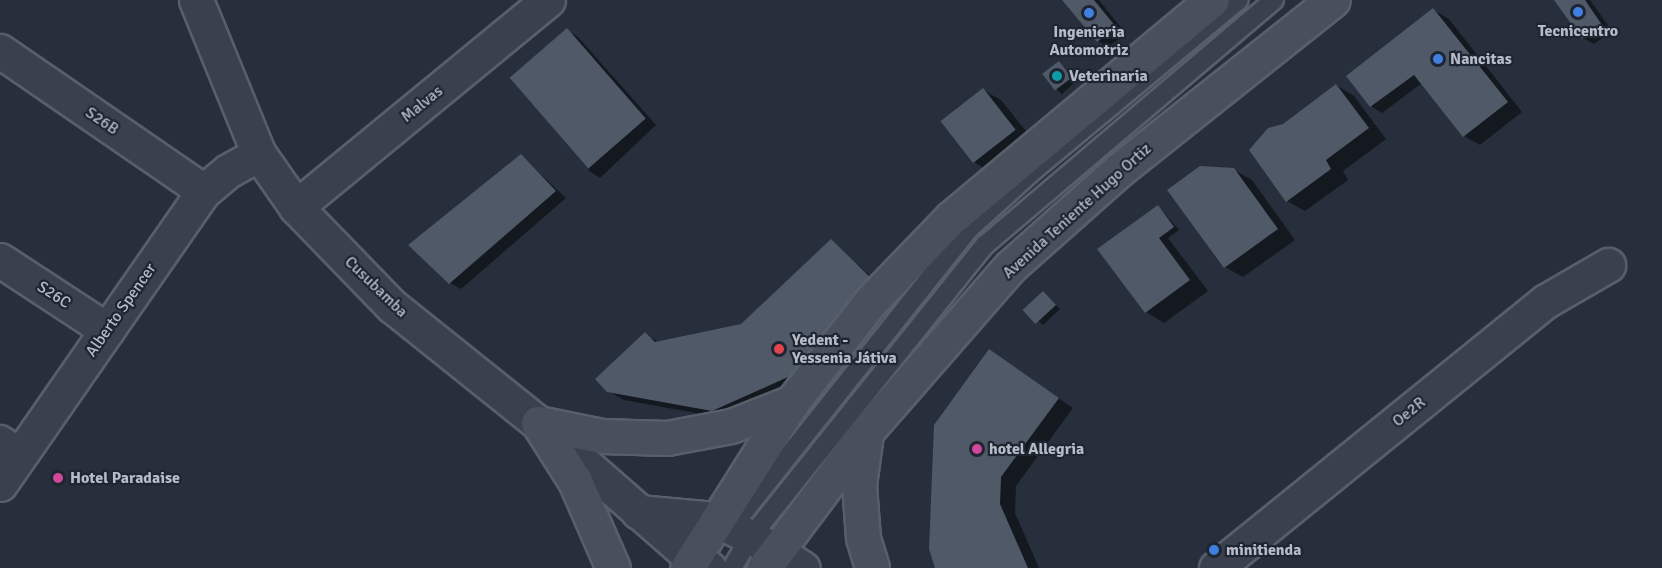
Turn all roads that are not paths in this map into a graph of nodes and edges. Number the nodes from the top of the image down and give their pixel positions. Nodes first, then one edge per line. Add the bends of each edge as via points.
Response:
1 (196, 0) edge
2 (548, 0) edge
3 (1212, 0) edge
4 (1239, 0) edge
5 (1274, 0) edge
6 (1333, 0) edge
7 (0, 51) edge
8 (259, 154) junction
9 (204, 191) junction
10 (296, 207) junction
11 (0, 260) edge
12 (1608, 265) dead end
13 (107, 330) junction
14 (792, 402) junction
15 (538, 423) junction
16 (866, 432) junction
17 (11, 446) edge
18 (0, 484) edge
19 (638, 512) junction
20 (747, 541) edge
21 (705, 566) edge
22 (613, 568) edge
23 (803, 568) edge
24 (872, 568) edge
25 (1216, 568) edge

1 - 8 street, Cusubamba
2 - 10 street, Malvas
3 - 14 main road, Avenida Teniente Hugo Ortiz via 951,218 871,301
4 - 20 lane via 969,229
5 - 20 lane via 985,245
6 - 16 main road, Avenida Teniente Hugo Ortiz via 1119,170 1011,266
7 - 9 street, S26B
8 - 9 street, Alberto Spencer via 228,171
8 - 10 street, Cusubamba
9 - 13 street, Alberto Spencer
10 - 15 street, Cusubamba via 392,306
11 - 13 street, S26C
12 - 25 street, Oe2R via 1546,301
13 - 17 street, Alberto Spencer
14 - 15 main road via 731,426 667,438 602,436
14 - 20 main road, Avenida Teniente Hugo Ortiz
15 - 19 street, Cusubamba
15 - 22 main road via 575,481
16 - 20 main road, Avenida Teniente Hugo Ortiz
16 - 24 main road via 859,485 863,538
17 - 18 street, Alberto Spencer
19 - 20 street
19 - 21 street, Cusubamba
20 - 21 main road, Avenida Teniente Hugo Ortiz
20 - 23 street

